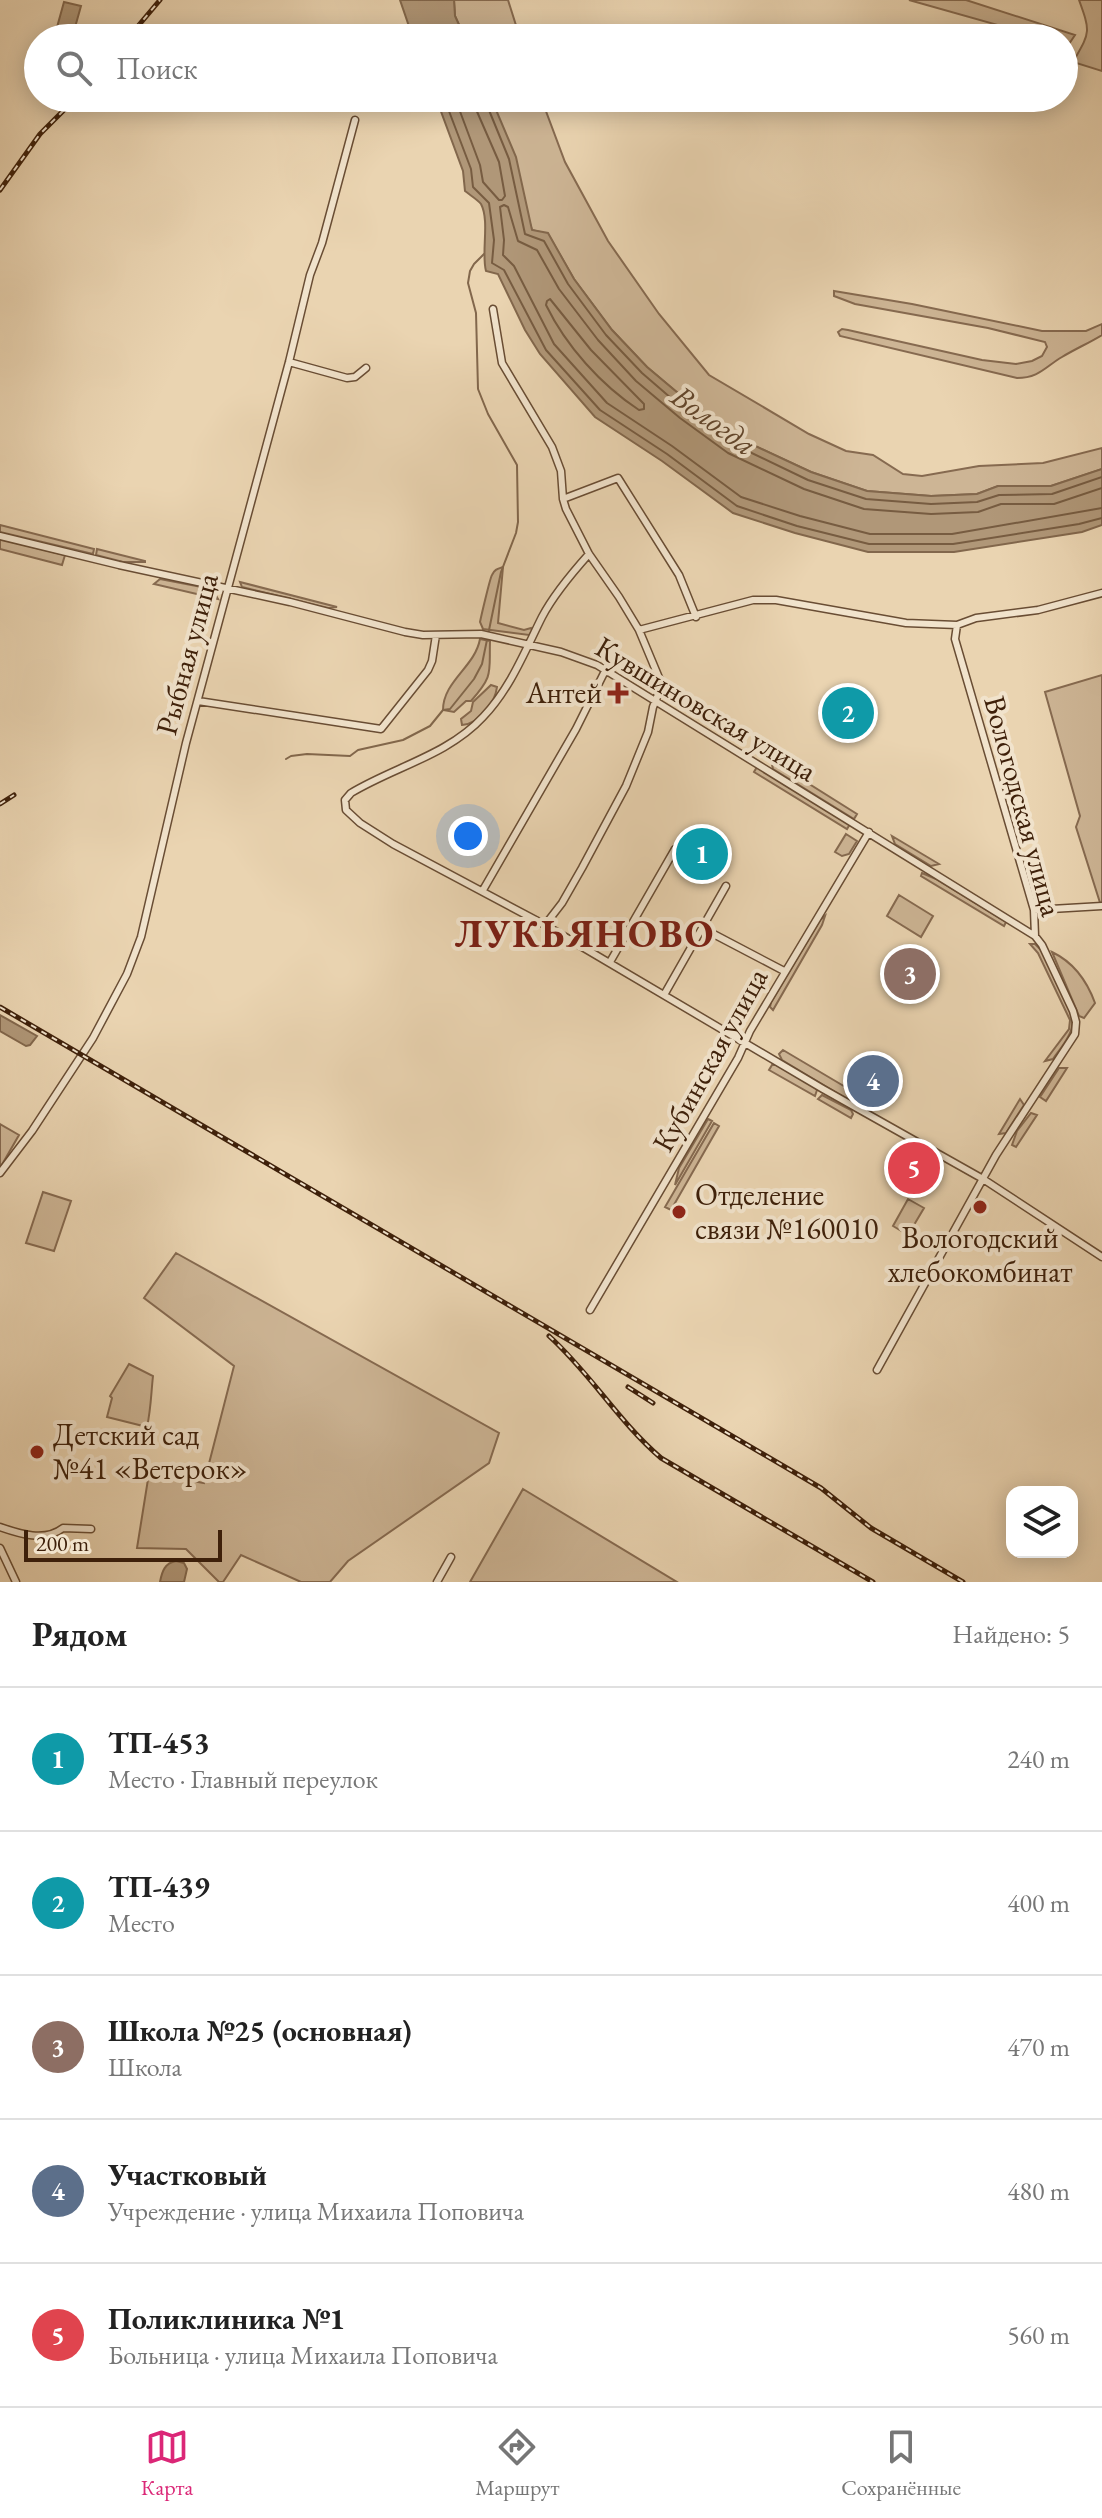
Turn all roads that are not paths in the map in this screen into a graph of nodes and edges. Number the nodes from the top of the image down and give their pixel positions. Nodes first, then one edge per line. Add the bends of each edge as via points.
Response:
1 (355, 120) dead end
2 (493, 309) dead end
3 (289, 362) junction
4 (366, 368) dead end
5 (563, 499) junction
6 (0, 536) edge
7 (589, 554) junction
8 (228, 589) junction
9 (1102, 593) edge
10 (696, 617) junction
11 (957, 625) junction
12 (639, 630) junction
13 (436, 635) junction
14 (530, 644) junction
15 (606, 669) junction
16 (198, 701) junction
17 (657, 701) junction
18 (869, 832) junction
19 (675, 849) dead end
20 (726, 886) dead end
21 (483, 890) junction
22 (1102, 906) edge
23 (1034, 910) junction
24 (545, 925) junction
25 (702, 928) junction
26 (1035, 936) junction
27 (610, 962) junction
28 (784, 971) junction
29 (664, 995) junction
30 (745, 1042) junction
31 (1, 1173) edge
32 (983, 1179) junction
33 (1102, 1257) edge
34 (590, 1310) dead end
35 (877, 1370) dead end
36 (0, 1527) edge
37 (91, 1529) dead end
38 (0, 1548) edge
39 (451, 1557) dead end
40 (16, 1582) edge
41 (437, 1582) edge

1 - 3 street, Рыбная улица
2 - 5 street via 502,363 552,447
3 - 4 street via 347,378
3 - 8 street, Рыбная улица
5 - 7 street
5 - 10 street via 618,478 679,575
6 - 8 street, Кувшиновская улица
7 - 12 street
7 - 14 street via 543,615
8 - 13 street, Кувшиновская улица
8 - 16 street, Рыбная улица
9 - 11 street
10 - 11 street via 766,599 906,623
10 - 12 street
11 - 23 street, Вологодская улица via 955,639
12 - 17 street via 661,680
13 - 14 street, Кувшиновская улица via 481,634
13 - 16 street via 428,670 381,729
14 - 15 street, Кувшиновская улица
14 - 21 street via 474,725 439,750 345,800 346,810 360,823
15 - 17 street, Кувшиновская улица
15 - 21 street
16 - 31 street, Рыбная улица via 130,967 93,1038
17 - 18 street, Кувшиновская улица
17 - 24 street via 626,786
18 - 26 street, Кувшиновская улица
18 - 28 street, Кубинская улица
19 - 27 street
20 - 25 street
21 - 24 street
22 - 23 street
23 - 26 street, Вологодская улица
24 - 27 street
25 - 28 street
25 - 29 street
26 - 32 street, Вологодская улица via 1073,1011 1076,1030
27 - 29 street
28 - 30 street, Кубинская улица
29 - 30 street
30 - 32 street
30 - 34 street, Кубинская улица
32 - 33 street
32 - 35 street, Вологодская улица
36 - 37 street via 38,1536 63,1528
38 - 40 street
39 - 41 street

